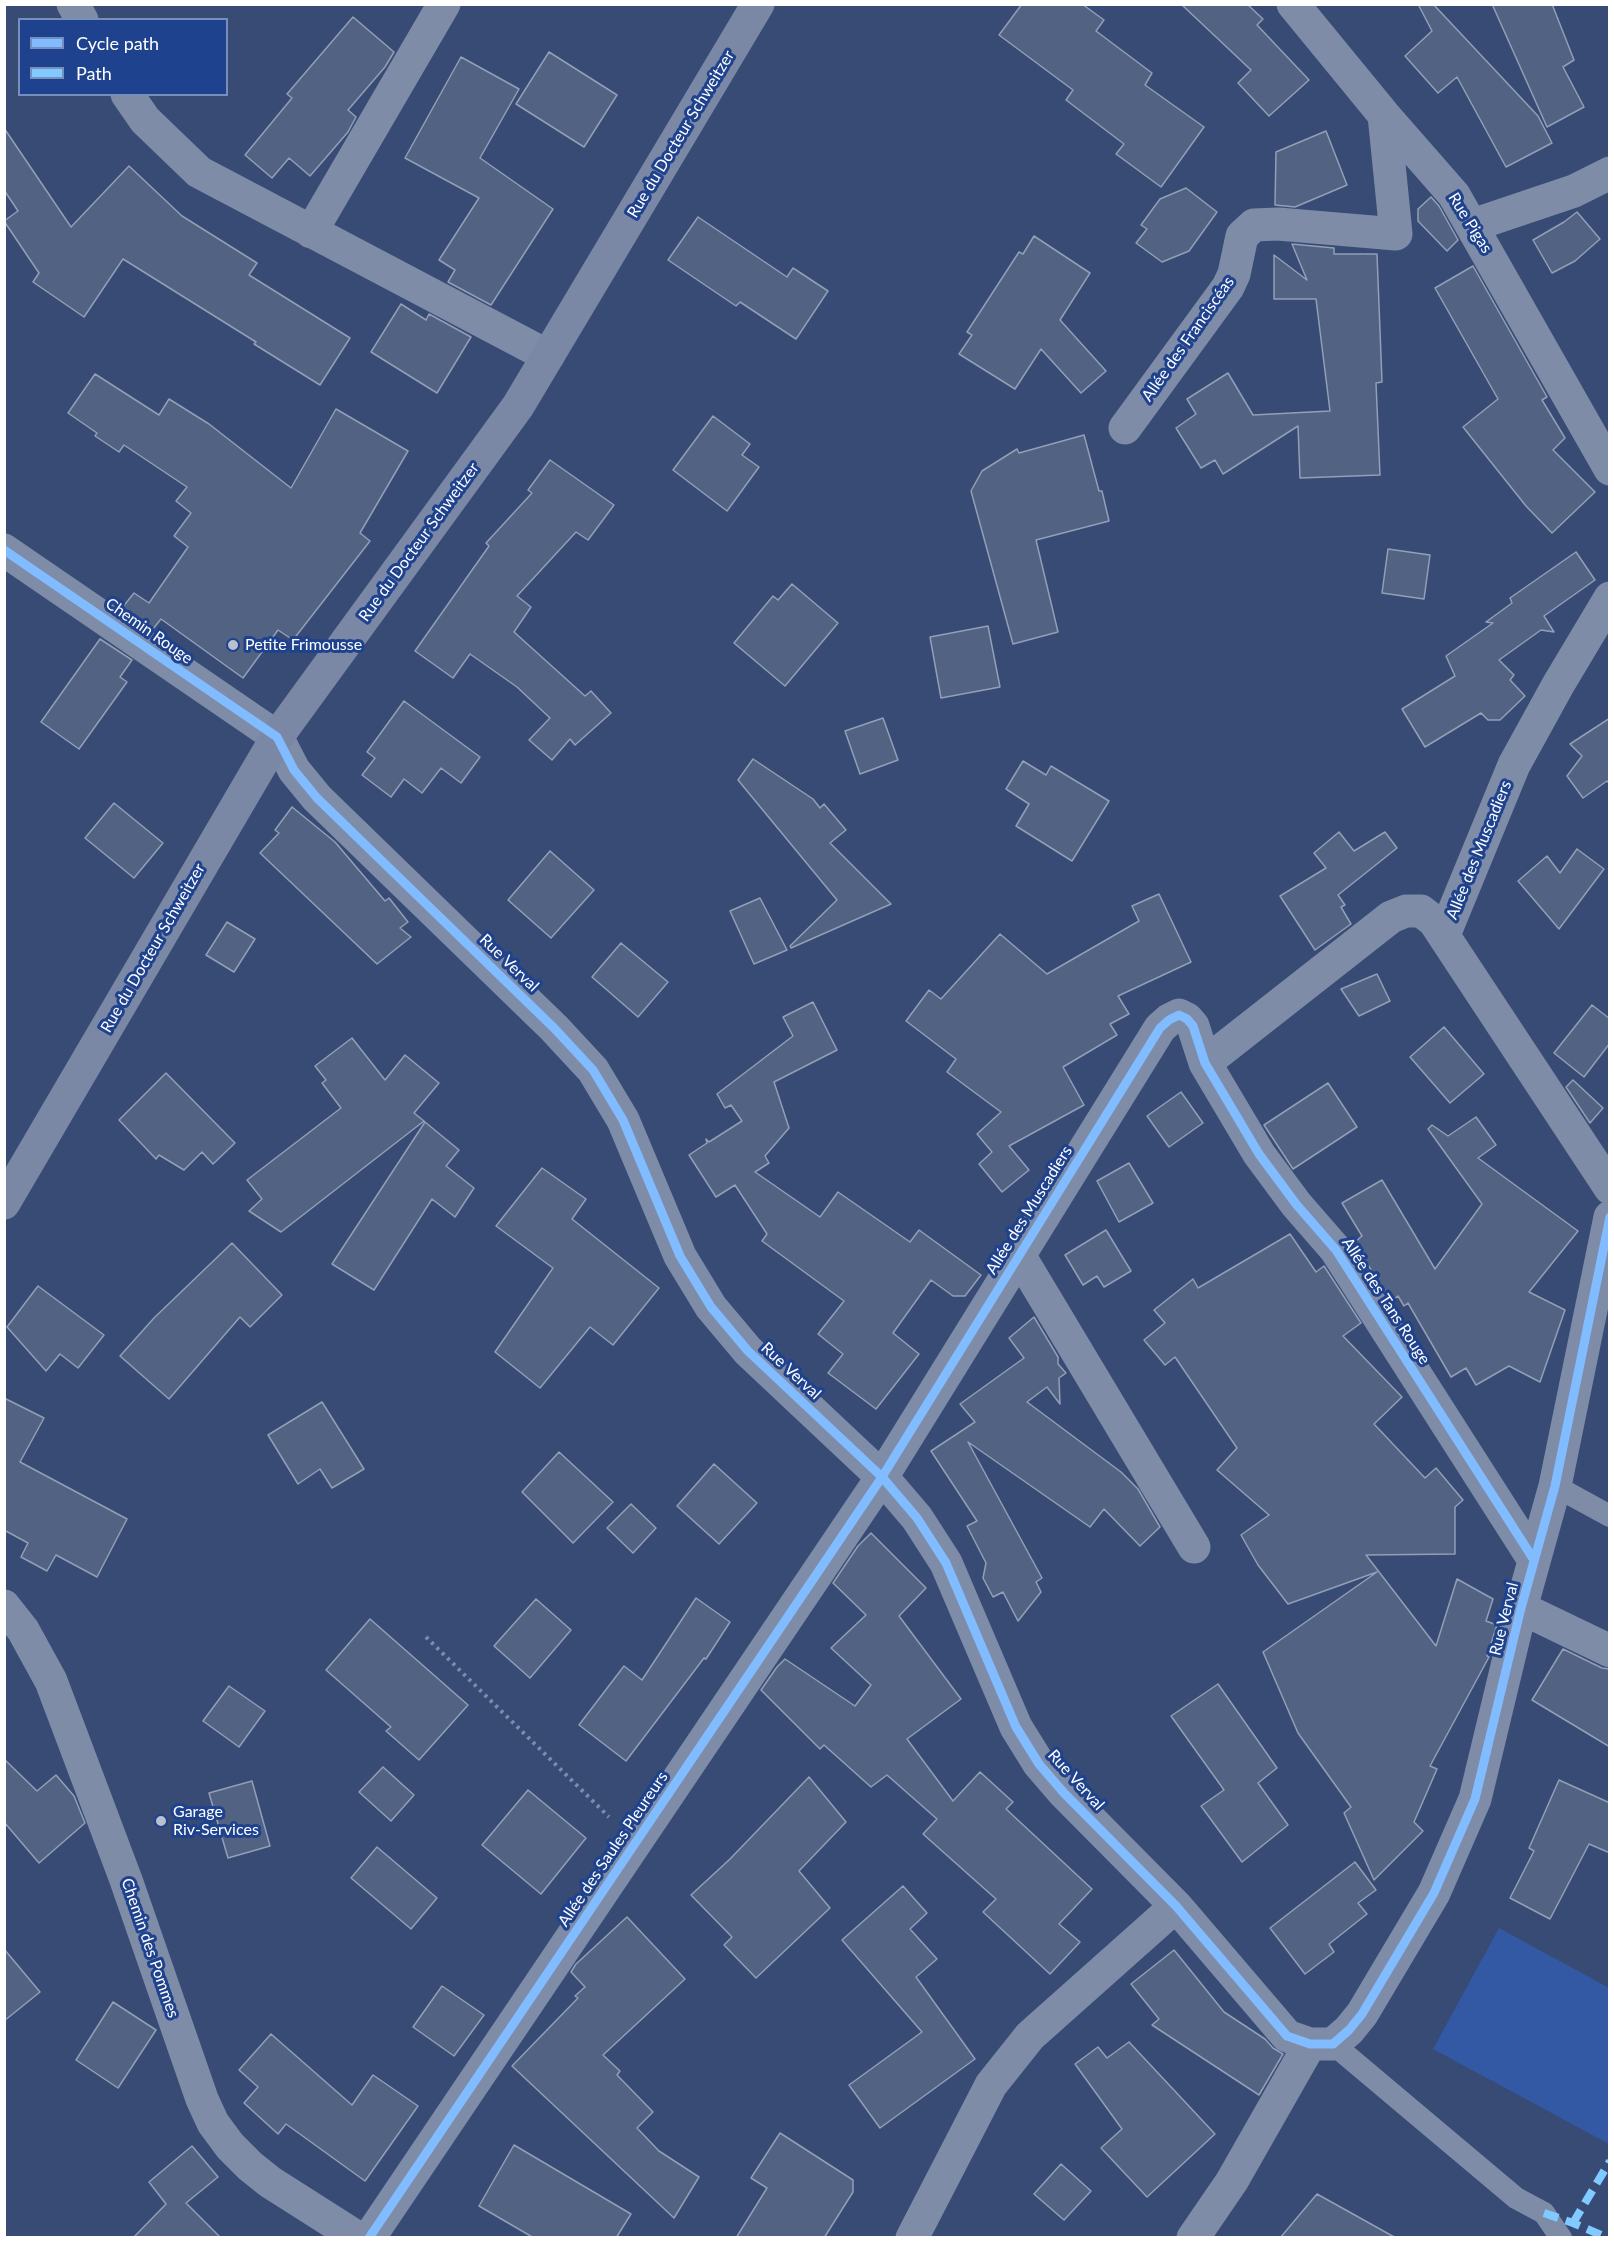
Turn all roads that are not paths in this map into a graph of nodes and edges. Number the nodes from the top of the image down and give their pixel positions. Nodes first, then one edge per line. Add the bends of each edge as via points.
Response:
1 (73, 4) edge
2 (444, 4) edge
3 (758, 4) edge
4 (1293, 4) edge
5 (81, 18) edge
6 (128, 96) edge
7 (1384, 116) junction
8 (1610, 173) edge
9 (1473, 225) junction
10 (311, 232) junction
11 (548, 356) junction
12 (1125, 428) dead end
13 (1610, 469) edge
14 (4, 550) edge
15 (1610, 598) edge
16 (277, 737) junction
17 (1444, 936) junction
18 (1205, 1063) junction
19 (1610, 1188) edge
20 (4, 1203) edge
21 (1610, 1217) edge
22 (1019, 1255) junction
23 (882, 1477) junction
24 (1555, 1486) junction
25 (1610, 1516) edge
26 (1194, 1546) dead end
27 (1534, 1560) junction
28 (4, 1606) edge
29 (1521, 1608) junction
30 (1610, 1651) edge
31 (1176, 1906) junction
32 (1321, 2044) junction
33 (358, 2238) edge
34 (369, 2238) edge
35 (912, 2238) edge
36 (1193, 2238) edge
37 (1561, 2238) edge

1 - 5 street
2 - 10 street
3 - 11 main road, Rue du Docteur Schweitzer
4 - 7 street, Rue Pigas
6 - 10 street via 145,120 199,172
7 - 9 street, Rue Pigas via 1454,195
7 - 12 street, Allée des Franciscéas via 1396,234 1254,225 1242,236 1228,287
8 - 9 street via 1574,191
9 - 13 street, Rue Pigas
10 - 11 street
11 - 16 main road, Rue du Docteur Schweitzer via 518,406
14 - 16 street, Chemin Rouge
15 - 17 street, Allée des Muscadiers via 1514,765
16 - 20 main road, Rue du Docteur Schweitzer
16 - 23 street, Rue Verval via 294,770 317,798 593,1070 623,1120 680,1256 711,1307 748,1351
17 - 18 street, Allée des Muscadiers via 1421,911 1391,917
17 - 19 street
18 - 22 street, Allée des Muscadiers via 1187,1019 1179,1015 1160,1028
18 - 27 street, Allée des Tans Rouge via 1259,1154 1336,1250
21 - 24 street, Rue Verval
22 - 23 street, Allée des Muscadiers
22 - 26 street
23 - 31 street, Rue Verval via 917,1518 946,1563 1016,1727 1039,1764
23 - 34 street, Allée des Saules Pleureurs
24 - 25 lane
24 - 27 street, Rue Verval
27 - 29 street, Rue Verval
28 - 33 street, Chemin des Pommes via 23,1630 51,1681 213,2124 230,2146 264,2177
29 - 30 street, Rue Verval
29 - 32 street, Rue Verval via 1475,1799 1434,1893 1362,2014 1349,2030
31 - 32 street, Rue Verval via 1287,2036
31 - 35 street via 1030,2036 991,2085
32 - 36 street
32 - 37 lane via 1516,2198 1544,2213

